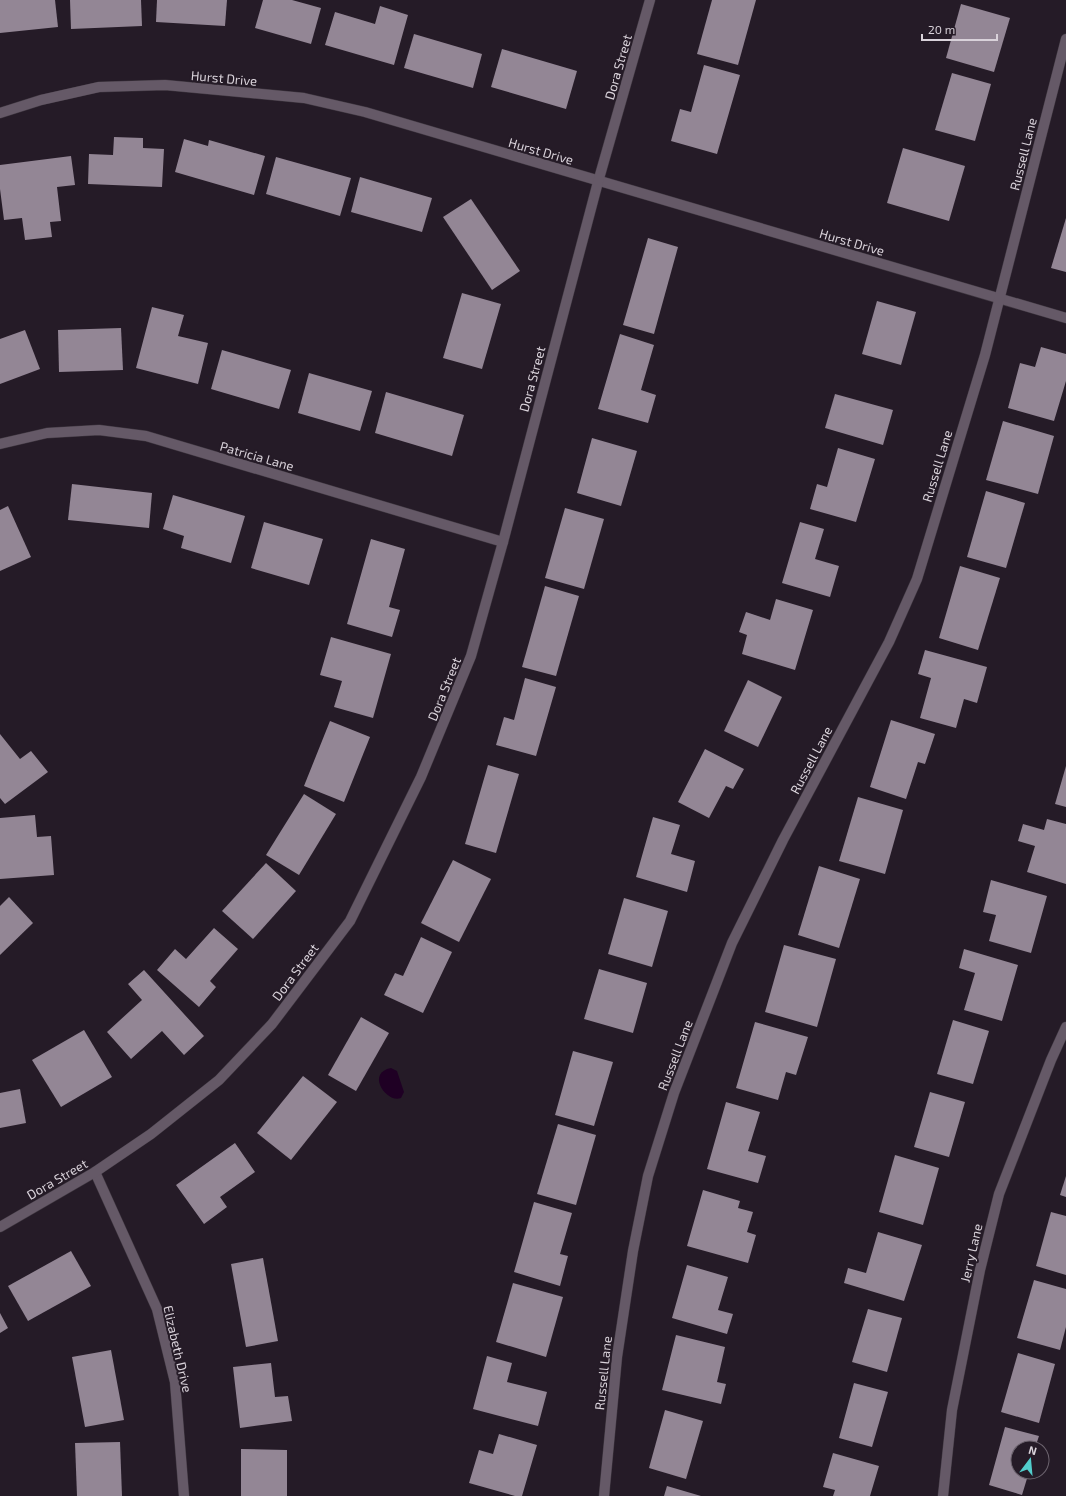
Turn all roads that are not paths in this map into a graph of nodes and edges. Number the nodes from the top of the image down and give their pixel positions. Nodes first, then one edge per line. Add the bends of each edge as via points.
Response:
1 (650, 0) edge
2 (1066, 39) edge
3 (0, 113) edge
4 (598, 182) junction
5 (1000, 298) junction
6 (1066, 318) edge
7 (0, 444) edge
8 (503, 542) junction
9 (1066, 1028) edge
10 (95, 1172) junction
11 (0, 1227) edge
12 (184, 1496) edge
13 (604, 1496) edge
14 (943, 1496) edge

1 - 4 street, Dora Street
2 - 5 street, Russell Lane
3 - 4 street, Hurst Drive via 41,100 99,87 165,86 304,98 365,112
4 - 5 street, Hurst Drive
4 - 8 street, Dora Street
5 - 6 street, Hurst Drive
5 - 13 street, Russell Lane via 917,579 889,642 783,840 732,943 674,1093 648,1176 633,1251 617,1357
7 - 8 street, Patricia Lane via 47,433 99,430 146,436
8 - 10 street, Dora Street via 468,663 421,778 350,921 272,1024 219,1080 151,1134
9 - 14 street, Jerry Lane via 1051,1060 997,1201 980,1270 952,1410
10 - 11 street, Dora Street
10 - 12 street, Elizabeth Drive via 157,1309 175,1382

